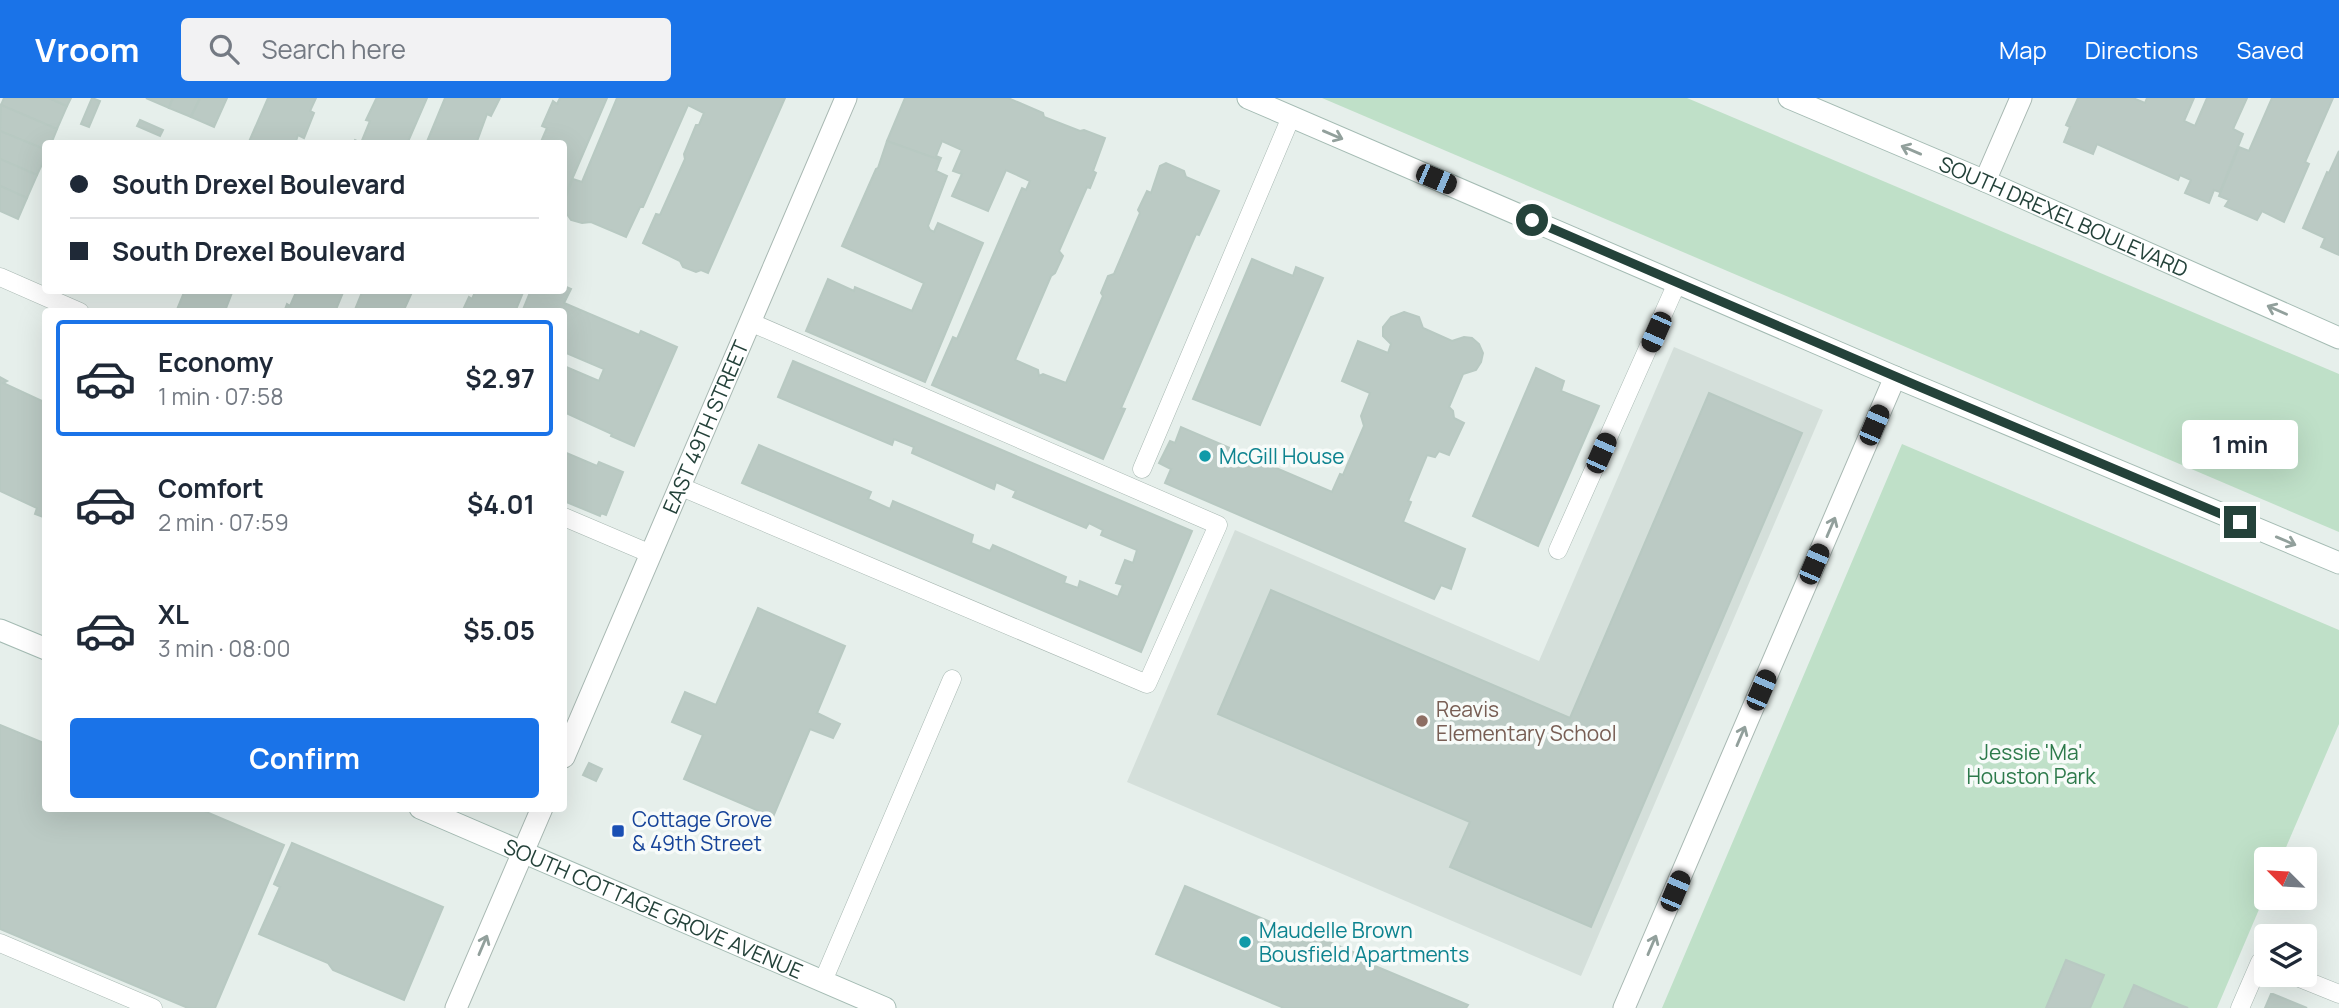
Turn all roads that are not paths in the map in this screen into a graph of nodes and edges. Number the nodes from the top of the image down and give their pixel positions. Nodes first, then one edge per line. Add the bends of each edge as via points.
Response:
1 (846, 98) edge
2 (1248, 98) edge
3 (1789, 98) edge
4 (2021, 98) edge
5 (1291, 117) junction
6 (1985, 181) junction
7 (0, 277) edge
8 (1677, 283) junction
9 (71, 308) edge
10 (750, 322) junction
11 (2339, 338) edge
12 (1895, 377) junction
13 (1142, 469) dead end
14 (679, 486) junction
15 (567, 518) edge
16 (1558, 550) dead end
17 (651, 554) junction
18 (2339, 563) edge
19 (0, 630) edge
20 (42, 647) edge
21 (952, 679) dead end
22 (567, 750) edge
23 (429, 812) edge
24 (540, 812) edge
25 (523, 853) junction
26 (0, 943) edge
27 (2254, 976) edge
28 (823, 981) junction
29 (2317, 985) edge
30 (2339, 994) edge
31 (153, 1008) edge
32 (456, 1008) edge
33 (885, 1008) edge
34 (1624, 1008) edge
35 (2240, 1008) edge

1 - 10 street, EAST 49TH STREET
2 - 5 street
6 -> 3 street, SOUTH DREXEL BOULEVARD
4 - 6 street
5 -> 8 street
5 - 13 lane
11 -> 6 street, SOUTH DREXEL BOULEVARD
7 - 9 lane
8 - 12 street
8 - 16 lane
10 - 14 street, EAST 49TH STREET
10 - 14 lane via 1218,525 1147,684
12 -> 18 street
34 -> 12 street
14 - 17 street, EAST 49TH STREET
15 - 17 lane
17 - 22 street, EAST 49TH STREET
19 - 20 street
21 - 28 lane
23 - 25 street, SOUTH COTTAGE GROVE AVENUE
24 - 25 street
25 - 28 street, SOUTH COTTAGE GROVE AVENUE
32 -> 25 street
26 - 31 lane
27 - 35 lane
28 - 33 street, SOUTH COTTAGE GROVE AVENUE
29 - 30 lane

